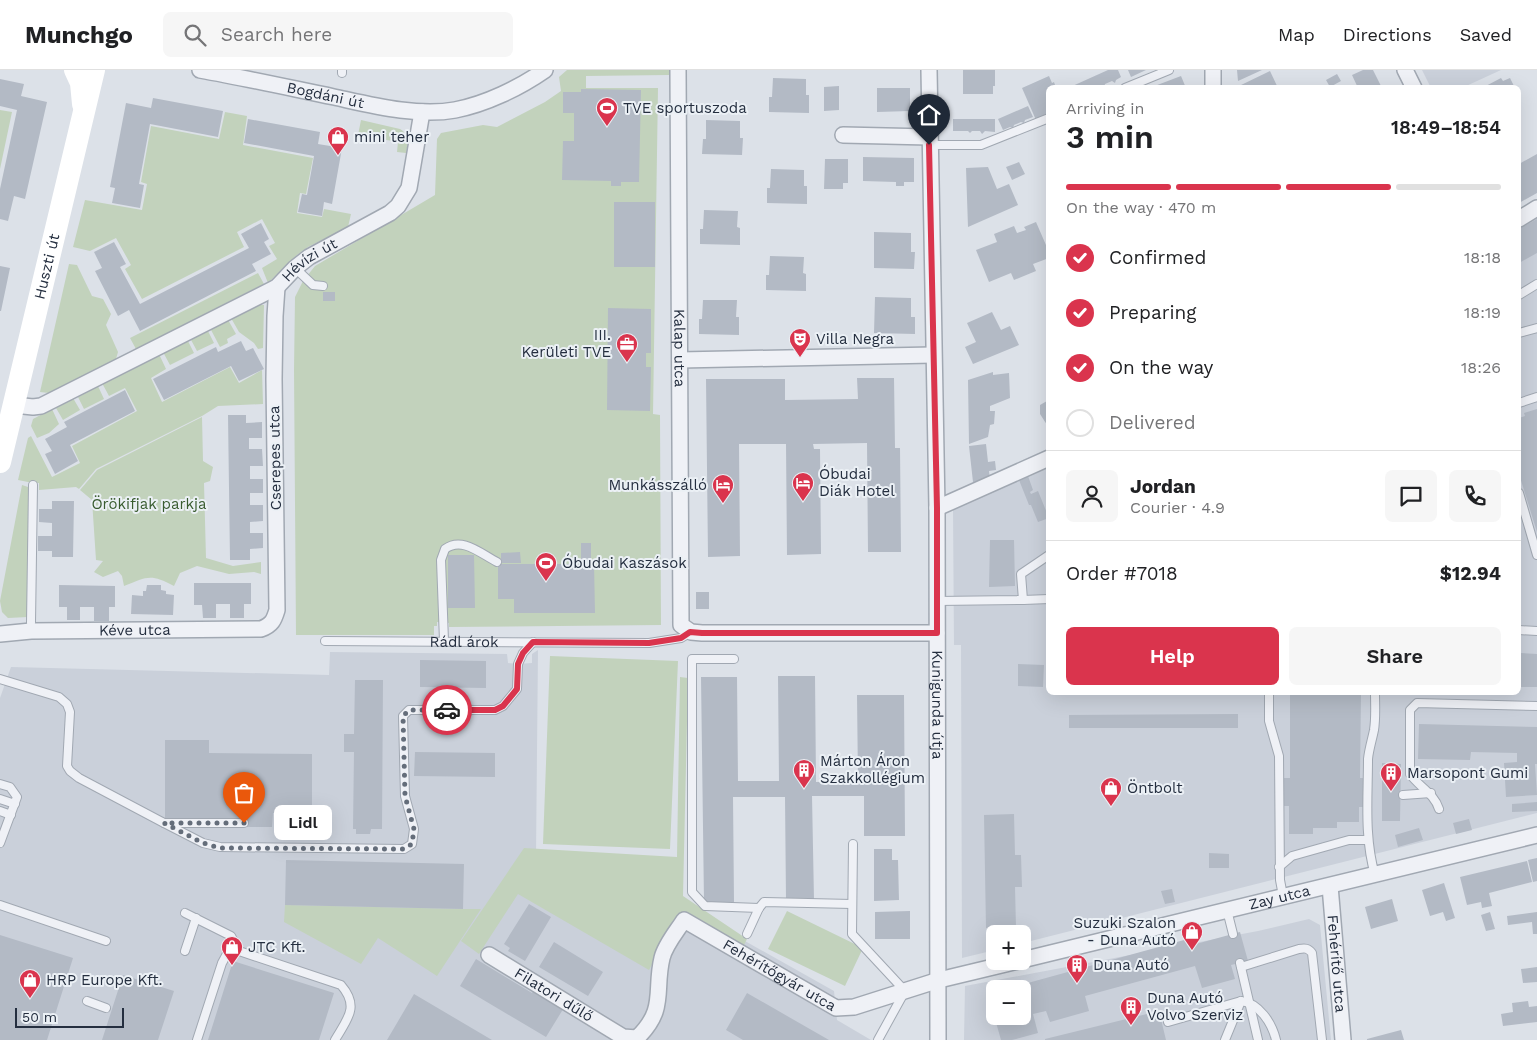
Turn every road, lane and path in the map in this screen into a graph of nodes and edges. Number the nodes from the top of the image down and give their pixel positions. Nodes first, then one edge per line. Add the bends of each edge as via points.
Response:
1 (75, 70) edge
2 (94, 70) edge
3 (200, 70) edge
4 (545, 70) edge
5 (678, 70) edge
6 (929, 70) edge
7 (1169, 70) edge
8 (1213, 70) edge
9 (1405, 70) edge
10 (1132, 85) edge
11 (1212, 85) edge
12 (1412, 85) edge
13 (84, 112) junction
14 (422, 112) junction
15 (1046, 119) edge
16 (843, 135) dead end
17 (929, 141) junction
18 (1537, 208) edge
19 (1521, 218) edge
20 (294, 268) junction
21 (1537, 284) edge
22 (323, 286) dead end
23 (277, 287) junction
24 (1521, 294) edge
25 (1537, 328) edge
26 (1521, 332) edge
27 (933, 356) junction
28 (680, 360) junction
29 (1537, 397) edge
30 (1521, 402) edge
31 (14, 405) junction
32 (1046, 459) edge
33 (0, 462) edge
34 (33, 485) dead end
35 (1521, 500) edge
36 (937, 508) junction
37 (1537, 555) edge
38 (1046, 558) edge
39 (497, 562) dead end
40 (1046, 599) edge
41 (1023, 600) junction
42 (937, 601) junction
43 (31, 623) dead end
44 (269, 626) joint
45 (686, 628) junction
46 (1521, 630) edge
47 (1537, 631) edge
48 (937, 633) junction
49 (0, 634) edge
50 (325, 641) dead end
51 (444, 642) junction
52 (533, 642) junction
53 (734, 659) dead end
54 (0, 679) edge
55 (1269, 695) edge
56 (1375, 695) edge
57 (1537, 706) edge
58 (0, 784) edge
59 (1431, 793) junction
60 (1403, 795) dead end
61 (0, 799) edge
62 (14, 804) junction
63 (1439, 809) dead end
64 (0, 811) edge
65 (10, 815) junction
66 (164, 823) junction
67 (244, 823) dead end
68 (2, 834) edge
69 (1537, 835) edge
70 (1367, 840) junction
71 (0, 843) edge
72 (853, 844) dead end
73 (1280, 867) junction
74 (1375, 875) junction
75 (1330, 886) junction
76 (1283, 896) junction
77 (852, 904) junction
78 (0, 906) edge
79 (759, 908) junction
80 (1227, 910) junction
81 (185, 912) dead end
82 (196, 918) junction
83 (684, 920) joint
84 (747, 934) dead end
85 (1233, 934) dead end
86 (106, 941) dead end
87 (185, 951) dead end
88 (239, 951) junction
89 (489, 955) dead end
90 (1031, 958) edge
91 (986, 969) edge
92 (939, 980) junction
93 (906, 991) junction
94 (87, 1001) dead end
95 (1241, 1001) junction
96 (1250, 1002) junction
97 (106, 1008) dead end
98 (1168, 1022) dead end
99 (197, 1040) edge
100 (335, 1040) edge
101 (878, 1040) edge
102 (938, 1040) edge
103 (1225, 1040) edge
104 (1258, 1040) edge
105 (1276, 1040) edge
106 (1322, 1040) edge
107 (1344, 1040) edge

1 - 13 street via 81,83
2 - 13 street, Huszti út
3 - 14 street, Bogdáni út
4 - 14 street via 529,82 482,102 454,110
5 - 28 street, Kalap utca
6 - 17 street, Kunigunda útja
7 - 10 lane
8 - 11 street
9 - 12 street
13 - 31 street, Huszti út
14 - 20 street, Hévízi út via 409,188 398,206
15 - 17 lane via 981,145
16 - 17 street
17 - 27 street, Kunigunda útja
18 - 19 street
20 - 22 lane via 313,285
20 - 23 street, Hévízi út
21 - 24 lane
23 - 31 street, Hévízi út via 41,406
23 - 44 street, Cserepes utca via 274,379 277,610
25 - 26 lane
27 - 28 street
27 - 36 street, Kunigunda útja
28 - 45 street, Kalap utca
29 - 30 lane
31 - 33 street, Huszti út
32 - 36 street
34 - 43 lane
35 - 37 lane
36 - 42 street, Kunigunda útja
38 - 41 lane via 1020,574
39 - 51 lane via 467,545 454,544 445,549 441,560
40 - 41 lane
41 - 42 lane
42 - 48 street, Kunigunda útja
44 - 49 street, Kéve utca via 261,629
45 - 48 street, Rádl árok via 702,633
45 - 52 lane, Rádl árok via 681,638 649,643
46 - 47 lane
48 - 92 street, Kunigunda útja
50 - 51 lane, Rádl árok
51 - 52 lane, Rádl árok
52 - 66 lane via 518,664 517,689 503,706 495,710 409,710 403,716 405,796 414,829 412,844 404,849 220,848
53 - 79 lane via 692,659 692,892 705,906
54 - 66 lane via 59,697 67,704 70,712 67,766 70,771
55 - 73 lane via 1269,721 1279,756
56 - 70 lane via 1374,733 1368,759
57 - 59 lane via 1418,704 1410,710 1410,774 1415,782
58 - 62 lane via 10,787 17,797
59 - 60 lane
59 - 63 lane
61 - 62 lane
62 - 65 lane
64 - 65 lane
65 - 68 lane
66 - 67 lane
68 - 71 lane
69 - 74 street, Zay utca
70 - 73 lane via 1349,840 1292,856
70 - 74 lane
72 - 77 lane
73 - 76 lane
74 - 75 street, Zay utca
75 - 76 street, Zay utca
75 - 107 street, Fehérítő utca
76 - 80 street, Zay utca
77 - 79 lane via 764,902
77 - 93 lane via 852,934
78 - 86 lane
79 - 84 lane
80 - 85 lane
80 - 90 street, Zay utca
81 - 82 lane
82 - 87 lane
82 - 88 lane via 231,936
83 - 89 street, Filatori dűlő via 662,957 658,1005 648,1027 637,1038 623,1036
83 - 93 street, Fehérítőgyár utca via 836,1008 854,1007
88 - 99 lane via 228,952 222,963
88 - 100 lane via 341,985 351,1002 349,1016
91 - 92 street
92 - 93 street, Fehérítőgyár utca
92 - 102 street, Kunigunda útja
93 - 101 lane
94 - 97 lane
95 - 96 lane
95 - 98 lane
95 - 103 lane
96 - 104 lane
96 - 105 lane via 1268,1022
96 - 106 lane via 1240,965 1299,949 1310,950

